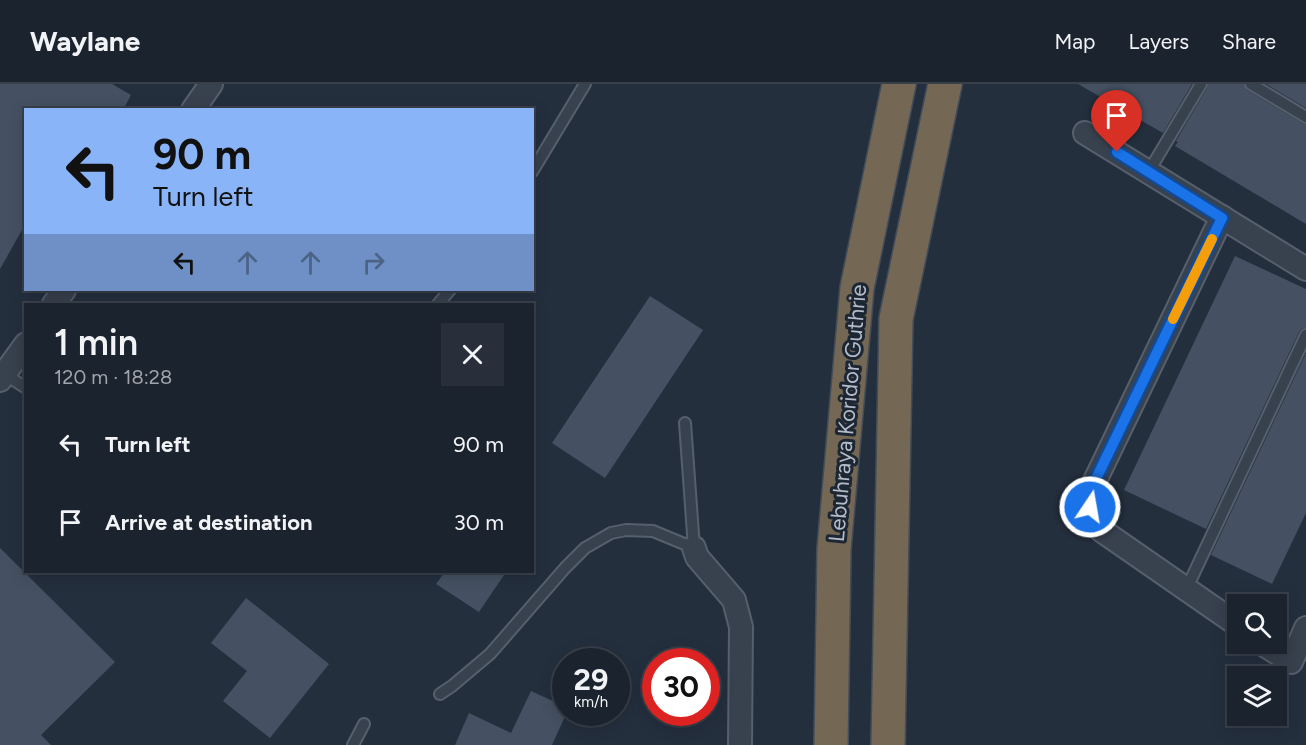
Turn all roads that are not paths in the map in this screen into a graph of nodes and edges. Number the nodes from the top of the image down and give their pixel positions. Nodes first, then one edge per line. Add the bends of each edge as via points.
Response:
1 (211, 84) edge
2 (585, 84) edge
3 (899, 84) edge
4 (945, 84) edge
5 (1201, 84) edge
6 (1251, 84) edge
7 (194, 108) edge
8 (1306, 117) edge
9 (1085, 133) dead end
10 (534, 169) edge
11 (1149, 171) junction
12 (1222, 218) junction
13 (1306, 269) edge
14 (449, 291) edge
15 (439, 303) edge
16 (1306, 335) edge
17 (24, 346) edge
18 (1, 374) edge
19 (24, 387) edge
20 (685, 423) dead end
21 (694, 548) junction
22 (1186, 590) junction
23 (1227, 618) edge
24 (1306, 628) edge
25 (1279, 654) edge
26 (440, 694) dead end
27 (364, 724) dead end
28 (353, 745) edge
29 (740, 745) edge
30 (831, 745) edge
31 (888, 745) edge

1 - 7 street
2 - 10 lane
3 - 30 highway, Lebuhraya Koridor Guthrie via 857,288 834,549
4 - 31 highway, Lebuhraya Koridor Guthrie via 896,319
5 - 11 lane
6 - 8 lane
9 - 11 street
11 - 12 street
12 - 13 street
12 - 22 street via 1093,485 1090,507 1101,530
14 - 15 lane
16 - 22 lane
17 - 18 street
18 - 19 lane
20 - 21 lane
21 - 26 lane via 653,531 611,533 585,548 490,654
21 - 29 street via 697,558 734,600 741,627
22 - 23 street
24 - 25 street via 1291,662
27 - 28 lane

